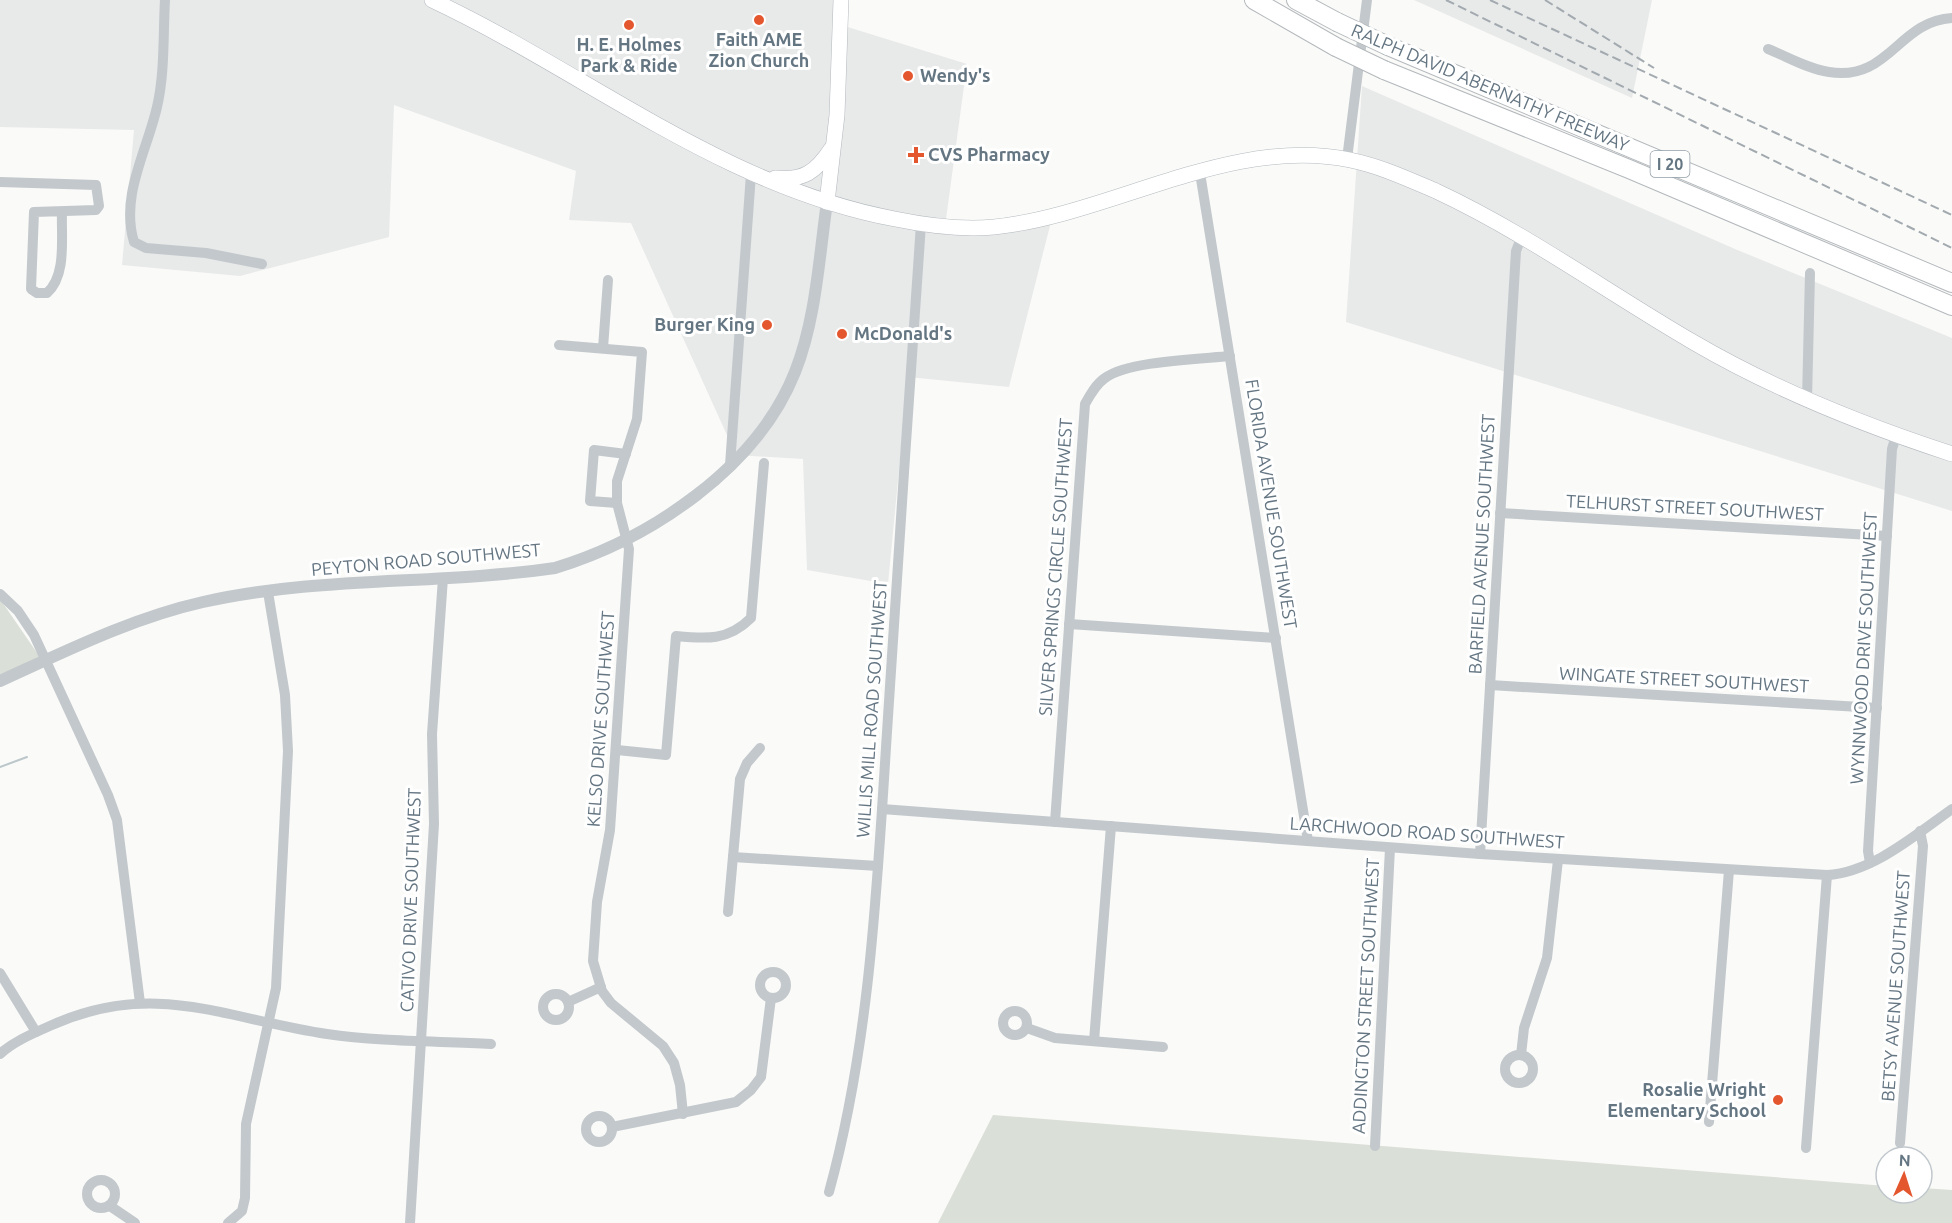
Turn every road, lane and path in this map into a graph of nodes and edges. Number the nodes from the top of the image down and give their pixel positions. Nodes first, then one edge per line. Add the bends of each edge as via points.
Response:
1 (165, 0) edge
2 (432, 0) edge
3 (841, 0) edge
4 (1254, 0) edge
5 (1296, 0) edge
6 (1367, 0) edge
7 (1952, 18) edge
8 (1768, 49) dead end
9 (834, 145) junction
10 (1347, 159) junction
11 (1200, 173) junction
12 (755, 176) junction
13 (0, 182) edge
14 (827, 202) junction
15 (62, 212) junction
16 (921, 224) junction
17 (1522, 236) junction
18 (262, 264) dead end
19 (1810, 273) dead end
20 (608, 280) dead end
21 (1952, 283) edge
22 (1952, 306) edge
23 (559, 345) dead end
24 (603, 348) junction
25 (1230, 356) junction
26 (1807, 400) junction
27 (1896, 436) junction
28 (626, 454) junction
29 (1952, 454) edge
30 (764, 463) dead end
31 (730, 465) junction
32 (617, 503) junction
33 (1500, 513) junction
34 (1887, 536) junction
35 (628, 537) junction
36 (443, 578) junction
37 (268, 592) junction
38 (0, 594) edge
39 (1069, 624) junction
40 (1276, 638) junction
41 (46, 660) junction
42 (0, 681) edge
43 (1490, 685) junction
44 (1877, 708) junction
45 (760, 748) dead end
46 (617, 750) junction
47 (882, 809) junction
48 (1952, 809) edge
49 (1055, 822) junction
50 (1111, 826) junction
51 (1920, 831) junction
52 (1308, 842) junction
53 (1390, 848) junction
54 (1480, 855) junction
55 (1558, 860) junction
56 (733, 861) junction
57 (1870, 863) junction
58 (878, 866) junction
59 (1729, 870) junction
60 (1827, 875) junction
61 (728, 912) dead end
62 (0, 973) edge
63 (601, 987) junction
64 (771, 998) dead end
65 (568, 1002) dead end
66 (140, 1003) junction
67 (269, 1022) junction
68 (1027, 1028) dead end
69 (36, 1032) junction
70 (421, 1040) junction
71 (1094, 1041) junction
72 (491, 1044) dead end
73 (1162, 1047) dead end
74 (0, 1054) edge
75 (1521, 1055) dead end
76 (683, 1114) junction
77 (1710, 1122) dead end
78 (612, 1127) dead end
79 (1900, 1143) dead end
80 (1375, 1146) dead end
81 (1806, 1148) dead end
82 (829, 1192) dead end
83 (110, 1206) dead end
84 (135, 1223) edge
85 (228, 1223) edge
86 (410, 1223) edge

1 - 18 street via 157,106 134,183 130,228 134,242 146,248 206,253
2 - 12 main road via 501,34 685,142
3 - 9 main road
4 - 22 highway, RALPH DAVID ABERNATHY FREEWAY / I 20, bridge via 1384,70
5 - 21 highway, RALPH DAVID ABERNATHY FREEWAY / I 20, bridge via 1388,46
6 - 10 street
7 - 8 street via 1923,24 1886,58 1849,73 1810,67
9 - 12 main road via 809,175 792,180
9 - 14 main road
10 - 11 main road via 1280,156
10 - 17 main road via 1405,177
11 - 16 main road via 1000,226 962,229
11 - 25 street, FLORIDA AVENUE SOUTHWEST
12 - 14 main road
12 - 31 street
13 - 15 street via 96,185 96,210
14 - 16 main road
14 - 31 street, PEYTON ROAD SOUTHWEST via 808,328 795,372 771,417
15 - 15 street via 34,212 32,289 38,293 47,293 56,285
16 - 47 street, WILLIS MILL ROAD SOUTHWEST
17 - 26 main road via 1695,343
17 - 33 street, BARFIELD AVENUE SOUTHWEST via 1516,251
19 - 26 street
20 - 24 street
23 - 24 street
24 - 28 street via 642,351 637,419
25 - 39 street, SILVER SPRINGS CIRCLE SOUTHWEST via 1123,369 1104,378 1091,393 1083,417
25 - 40 street, FLORIDA AVENUE SOUTHWEST
26 - 27 main road
27 - 29 main road
27 - 34 street, WYNNWOOD DRIVE SOUTHWEST
28 - 32 street via 617,481
28 - 32 street via 594,450 590,501
30 - 46 street via 751,618 729,635 706,639 676,636 666,755
31 - 35 street, PEYTON ROAD SOUTHWEST via 680,508
32 - 35 street, KELSO DRIVE SOUTHWEST
33 - 34 street, TELHURST STREET SOUTHWEST
33 - 43 street, BARFIELD AVENUE SOUTHWEST
34 - 44 street, WYNNWOOD DRIVE SOUTHWEST
35 - 36 street, PEYTON ROAD SOUTHWEST via 590,557 555,568
35 - 46 street, KELSO DRIVE SOUTHWEST
36 - 37 street, PEYTON ROAD SOUTHWEST
36 - 70 street, CATIVO DRIVE SOUTHWEST via 432,734 434,824
37 - 41 street, PEYTON ROAD SOUTHWEST via 158,614
37 - 67 street via 285,695 288,751 276,988
38 - 41 street via 18,611
39 - 40 street
39 - 49 street, SILVER SPRINGS CIRCLE SOUTHWEST
40 - 52 street, FLORIDA AVENUE SOUTHWEST
41 - 42 street, PEYTON ROAD SOUTHWEST
41 - 66 street via 117,820
43 - 44 street, WINGATE STREET SOUTHWEST
43 - 54 street, BARFIELD AVENUE SOUTHWEST
44 - 57 street, WYNNWOOD DRIVE SOUTHWEST
45 - 56 street via 740,779
46 - 63 street, KELSO DRIVE SOUTHWEST via 610,830 597,902 594,961
47 - 49 street, LARCHWOOD ROAD SOUTHWEST
47 - 58 street, WILLIS MILL ROAD SOUTHWEST
48 - 51 street, LARCHWOOD ROAD SOUTHWEST
49 - 50 street, LARCHWOOD ROAD SOUTHWEST
50 - 52 street, LARCHWOOD ROAD SOUTHWEST
50 - 71 street
51 - 57 street, LARCHWOOD ROAD SOUTHWEST
51 - 79 street, BETSY AVENUE SOUTHWEST via 1923,846
52 - 53 street, LARCHWOOD ROAD SOUTHWEST
53 - 54 street, LARCHWOOD ROAD SOUTHWEST
53 - 80 street, ADDINGTON STREET SOUTHWEST
54 - 55 street, LARCHWOOD ROAD SOUTHWEST
55 - 59 street, LARCHWOOD ROAD SOUTHWEST
55 - 75 street via 1547,958 1524,1028
56 - 58 street
56 - 61 street
57 - 60 street, LARCHWOOD ROAD SOUTHWEST via 1848,874
58 - 82 street, WILLIS MILL ROAD SOUTHWEST via 855,1082
59 - 60 street, LARCHWOOD ROAD SOUTHWEST
59 - 77 street
60 - 81 street
62 - 69 street
63 - 65 street
63 - 76 street via 617,1009 663,1046 674,1063
64 - 76 street via 761,1077 736,1102
66 - 67 street via 194,1005
66 - 69 street via 87,1012
67 - 70 street via 328,1034
67 - 85 street via 246,1124 245,1198 242,1211
68 - 71 street via 1055,1038
69 - 74 street
70 - 72 street
70 - 86 street, CATIVO DRIVE SOUTHWEST
71 - 73 street
76 - 78 street
83 - 84 street

